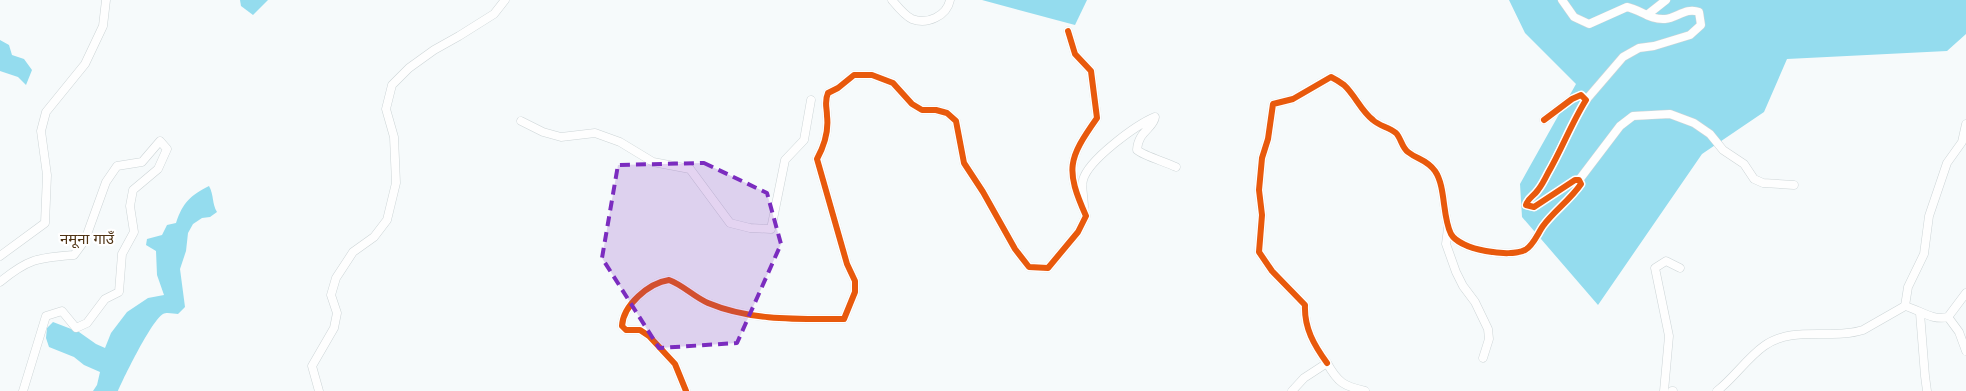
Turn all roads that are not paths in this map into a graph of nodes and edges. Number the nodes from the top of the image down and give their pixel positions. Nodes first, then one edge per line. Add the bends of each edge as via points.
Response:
1 (106, 0) edge
2 (505, 0) edge
3 (892, 0) edge
4 (950, 0) edge
5 (1562, 0) edge
6 (1666, 0) edge
7 (1647, 15) junction
8 (1068, 31) dead end
9 (811, 100) dead end
10 (1586, 100) junction
11 (1544, 120) dead end
12 (521, 121) dead end
13 (1966, 124) edge
14 (1176, 167) dead end
15 (1580, 180) junction
16 (1794, 184) dead end
17 (1086, 216) junction
18 (1448, 226) junction
19 (0, 256) edge
20 (1680, 268) dead end
21 (0, 282) edge
22 (1966, 294) edge
23 (1905, 306) junction
24 (1920, 313) junction
25 (1948, 317) junction
26 (1966, 351) edge
27 (1483, 358) dead end
28 (1327, 364) junction
29 (23, 391) edge
30 (319, 391) edge
31 (686, 391) edge
32 (1292, 391) edge
33 (1365, 391) edge
34 (1664, 391) edge
35 (1717, 391) edge
36 (1928, 391) edge

1 - 19 street via 103,26 85,64 46,112 41,131 47,175 45,224
2 - 30 street via 494,14 434,50 392,85 386,109 394,137 396,183 387,220 374,237 353,252 336,278 331,295 337,313 334,328 312,366
3 - 4 street via 910,19 923,22 942,14
5 - 7 street via 1574,17 1589,24 1627,7
6 - 7 street
7 - 10 street via 1653,19 1667,19 1692,9 1699,12 1701,26 1690,35 1639,48 1623,57
8 - 17 street via 1074,54 1091,71 1096,96 1097,118 1079,143 1072,160 1076,192
9 - 12 street via 804,140 785,160 771,229 730,223 690,169 652,162 620,142 595,133 561,137
10 - 11 street via 1581,95 1572,99
10 - 15 street via 1570,126 1562,149 1526,205 1534,208 1574,180
13 - 23 street via 1962,142 1947,163 1929,216 1924,254 1908,287
14 - 17 street via 1136,150 1137,141 1154,123 1155,117 1143,122 1093,163 1083,180
15 - 16 street via 1620,126 1633,116 1670,114 1694,123 1710,134 1723,150 1744,164 1754,179 1763,183
15 - 18 street via 1574,194 1525,250 1503,253 1465,246 1452,235
17 - 31 street via 1078,232 1048,268 1029,267 964,163 956,121 947,113 922,110 892,83 872,75 854,75 828,93 824,100 828,118 825,144 817,159 847,264 855,281 855,292 844,319 789,319 741,314 707,303 669,280 654,284 628,307 622,326 626,330 640,330 649,336 675,364
18 - 27 street via 1446,244 1450,257 1488,329 1489,339
18 - 28 street via 1436,173 1427,161 1406,152 1398,134 1374,122 1344,85 1331,77 1293,99 1273,104 1262,158 1258,252 1272,272 1305,305 1305,320 1312,341
20 - 34 street via 1666,261 1656,268 1669,336
21 - 29 street via 36,259 74,255 84,240 106,182 117,166 142,162 160,141 167,149 158,168 133,190 130,206 134,232 122,254 119,292 105,299 87,323 76,328 62,311 46,316
22 - 25 street
23 - 24 street
23 - 35 street via 1855,333 1800,335 1765,345
24 - 25 street via 1942,319
24 - 36 street
25 - 26 street via 1959,332
28 - 32 street via 1304,378
28 - 33 street via 1340,382

